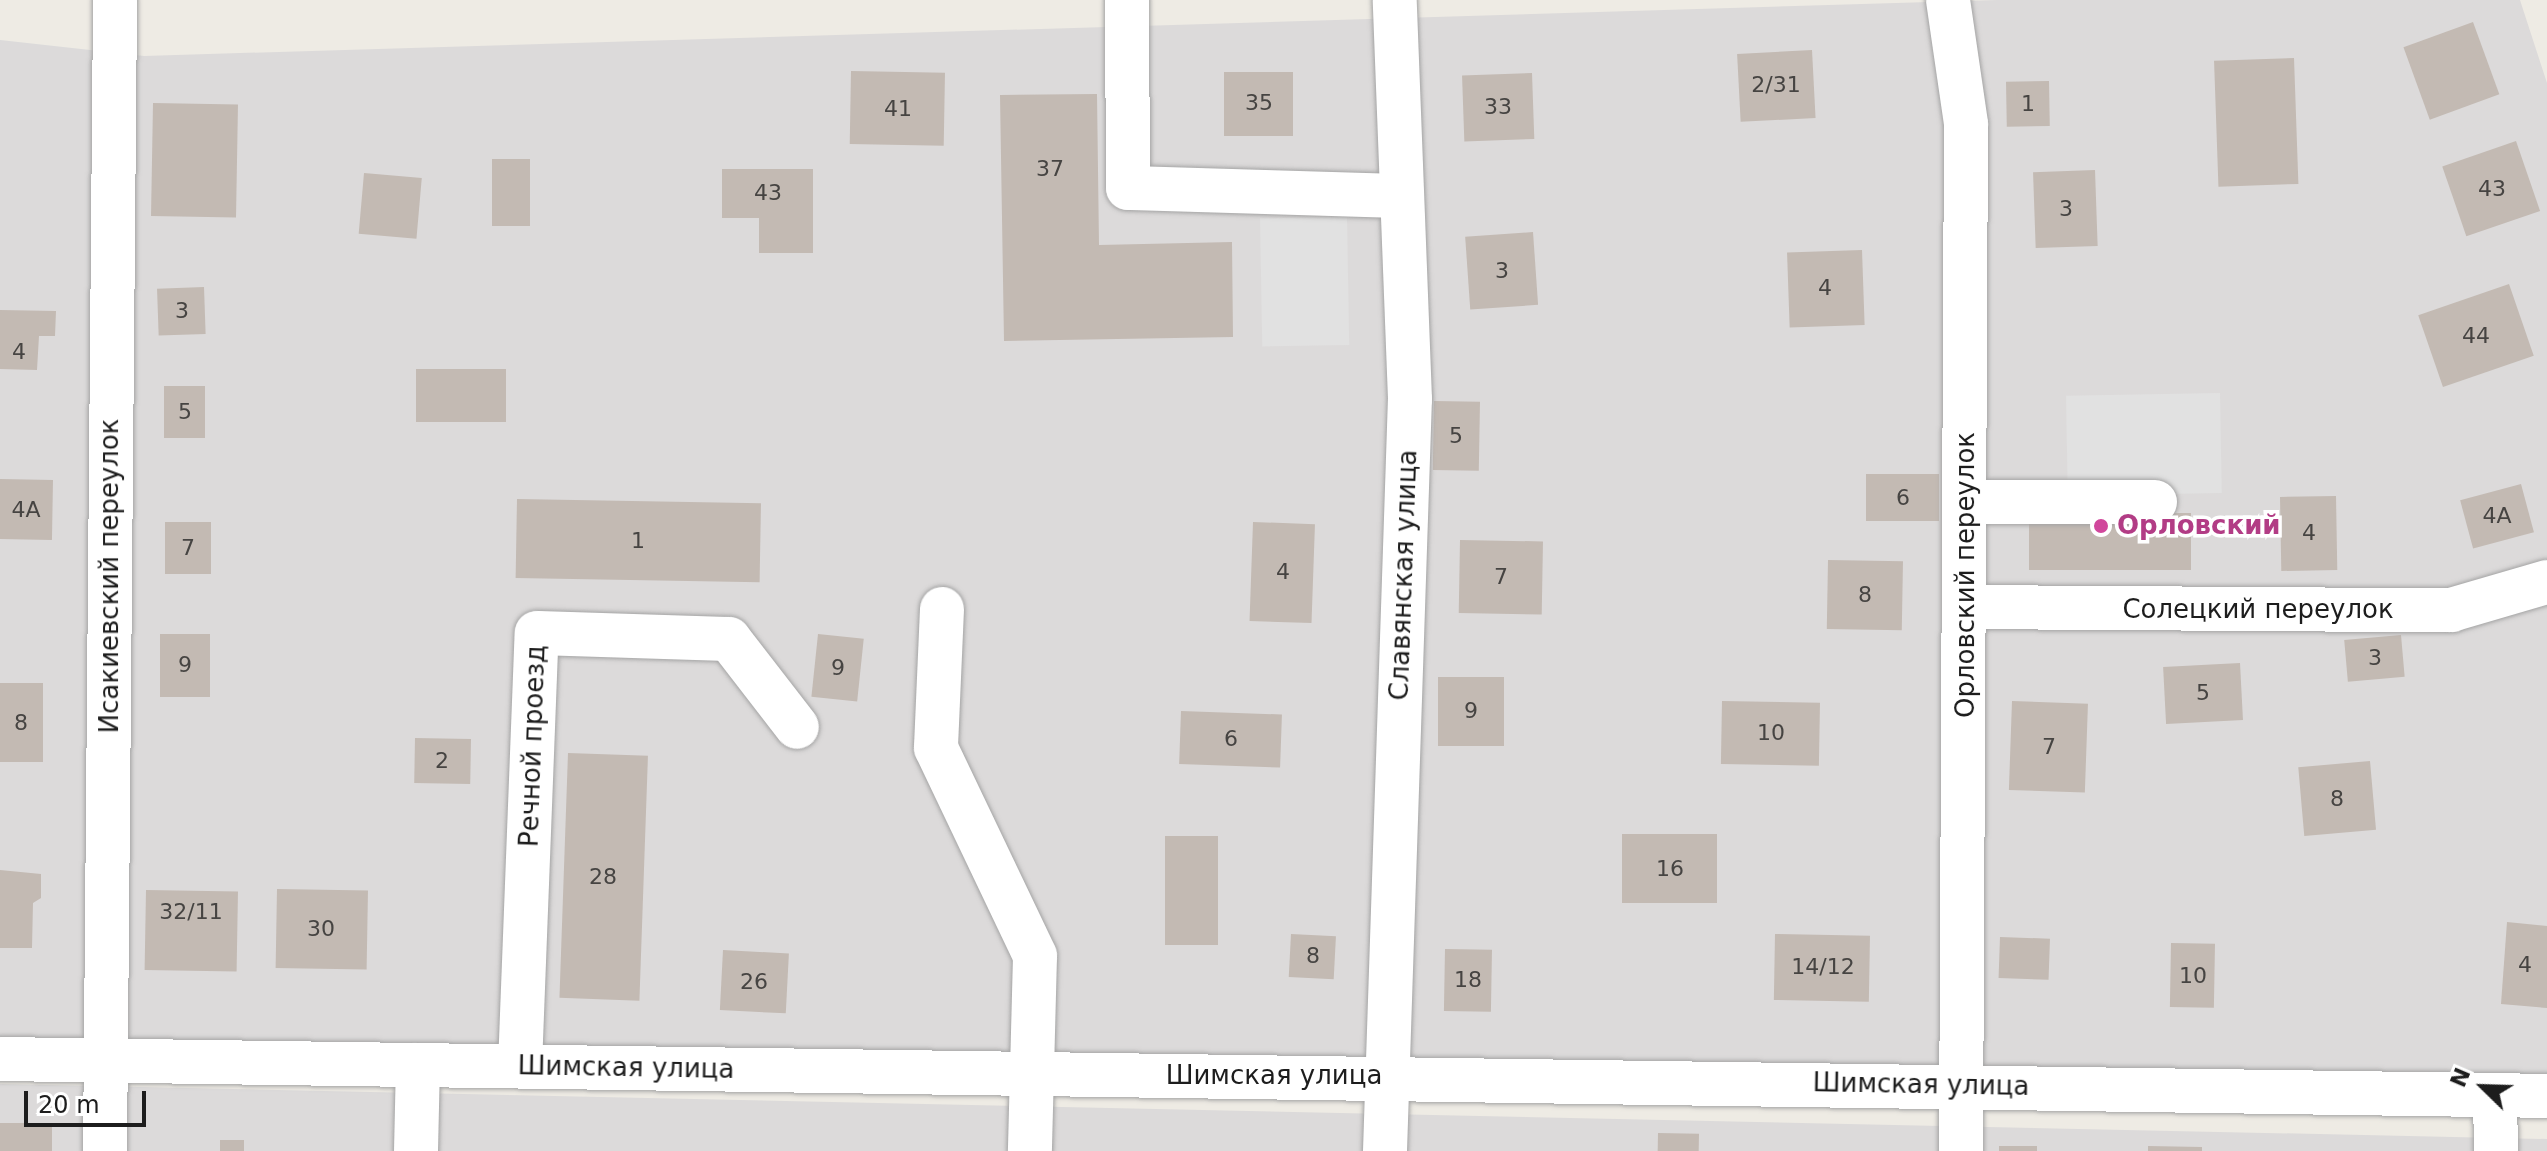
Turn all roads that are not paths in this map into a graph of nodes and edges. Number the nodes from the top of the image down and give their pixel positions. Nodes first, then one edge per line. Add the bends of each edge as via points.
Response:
1 (115, 0) edge
2 (1127, 0) edge
3 (1395, 0) edge
4 (1948, 0) edge
5 (1402, 196) junction
6 (1966, 502) junction
7 (2155, 502) dead end
8 (2547, 582) edge
9 (1966, 607) junction
10 (942, 609) dead end
11 (797, 727) dead end
12 (0, 1059) edge
13 (106, 1061) junction
14 (418, 1065) junction
15 (520, 1066) junction
16 (1031, 1074) junction
17 (1387, 1077) junction
18 (1962, 1086) junction
19 (2495, 1095) junction
20 (2547, 1096) edge
21 (105, 1151) edge
22 (416, 1151) edge
23 (1030, 1151) edge
24 (1385, 1151) edge
25 (1961, 1151) edge
26 (2496, 1151) edge

1 - 13 street, Исакиевский переулок
2 - 5 street via 1128,188
3 - 5 street, Славянская улица
4 - 6 street, Орловский переулок via 1966,124
5 - 17 street, Славянская улица via 1410,399
6 - 7 street
6 - 9 street, Орловский переулок
8 - 9 street, Солецкий переулок via 2451,610
9 - 18 street, Орловский переулок
10 - 16 street via 936,748 1035,956
11 - 15 street, Речной проезд via 729,639 537,633
12 - 13 street, Шимская улица
13 - 14 street, Шимская улица
13 - 21 street, Исакиевский переулок
14 - 15 street, Шимская улица
14 - 22 street
15 - 16 street, Шимская улица
16 - 17 street, Шимская улица
16 - 23 street
17 - 18 street, Шимская улица
17 - 24 street, Славянская улица
18 - 19 street, Шимская улица
18 - 25 street, Орловский переулок
19 - 20 street, Шимская улица
19 - 26 street

